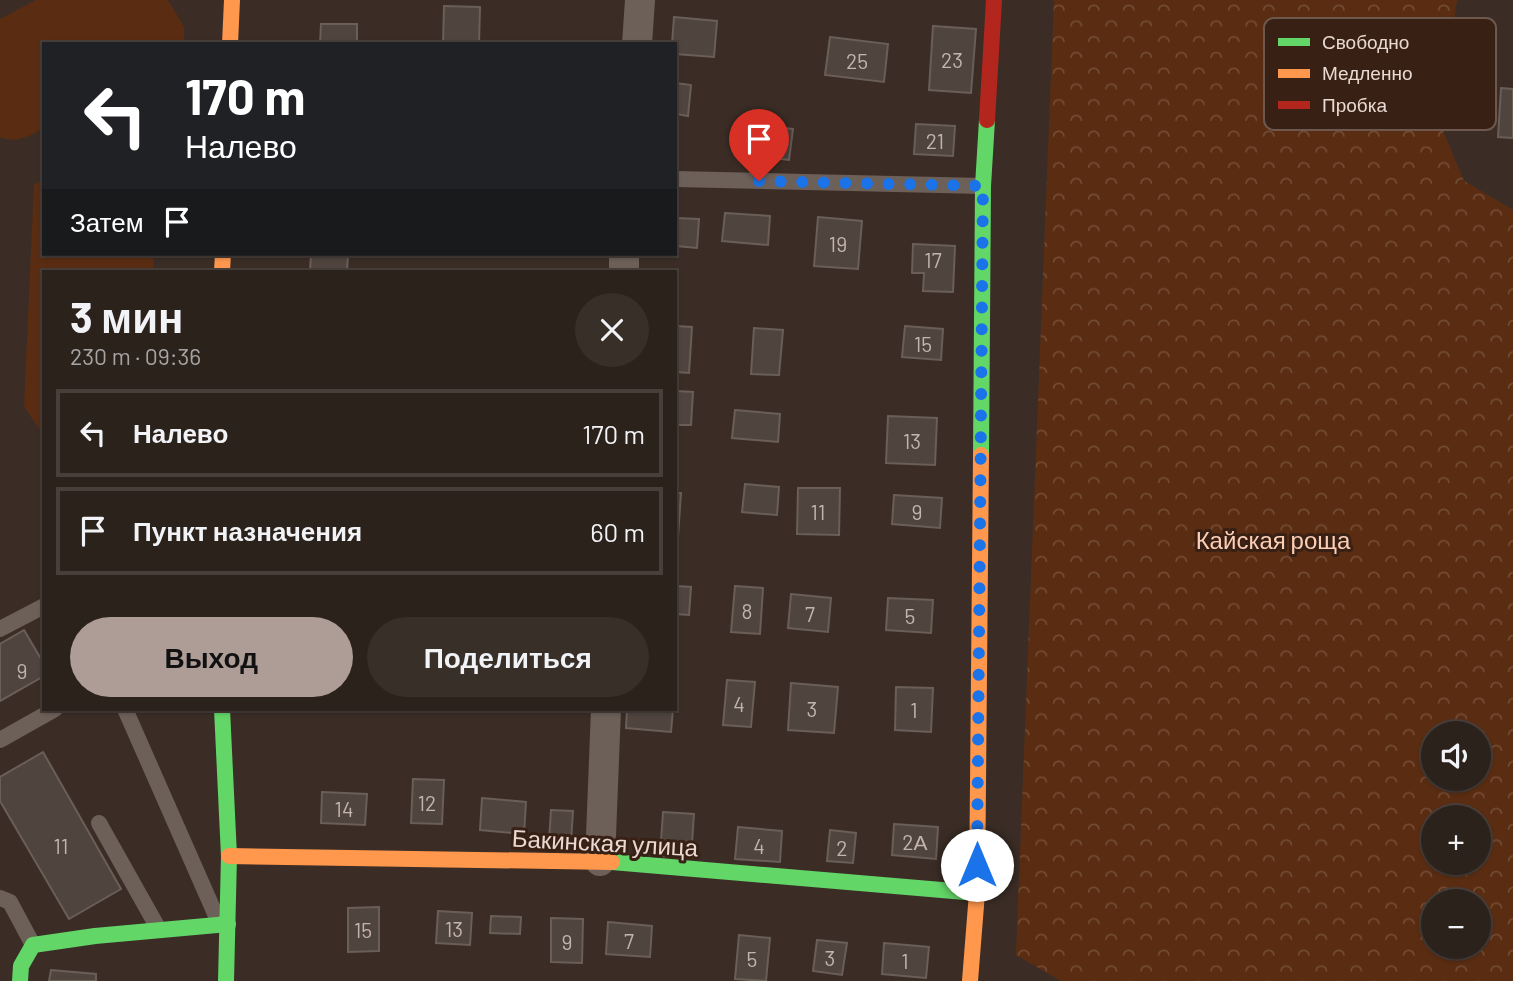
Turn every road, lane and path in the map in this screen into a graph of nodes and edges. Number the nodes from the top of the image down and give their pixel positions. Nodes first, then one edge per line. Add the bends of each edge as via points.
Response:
1 (232, 0) edge
2 (640, 0) edge
3 (993, 0) edge
4 (230, 42) edge
5 (637, 42) edge
6 (677, 179) edge
7 (983, 186) junction
8 (42, 607) edge
9 (0, 629) edge
10 (51, 711) edge
11 (126, 711) edge
12 (222, 711) edge
13 (606, 711) edge
14 (0, 740) edge
15 (99, 823) dead end
16 (229, 856) junction
17 (600, 861) junction
18 (977, 892) junction
19 (0, 898) edge
20 (224, 924) junction
21 (160, 930) junction
22 (33, 945) junction
23 (20, 981) edge
24 (226, 981) edge
25 (970, 981) edge

1 - 4 street
2 - 5 street
3 - 7 street
6 - 7 lane
7 - 18 street
8 - 9 lane
10 - 14 lane
11 - 20 lane
12 - 16 street
13 - 17 street
15 - 21 lane
16 - 17 street, Бакинская улица
16 - 20 street
17 - 18 street, Бакинская улица
18 - 25 street
19 - 22 lane via 10,902
20 - 21 street
20 - 24 street
21 - 22 street
22 - 23 street via 21,966

